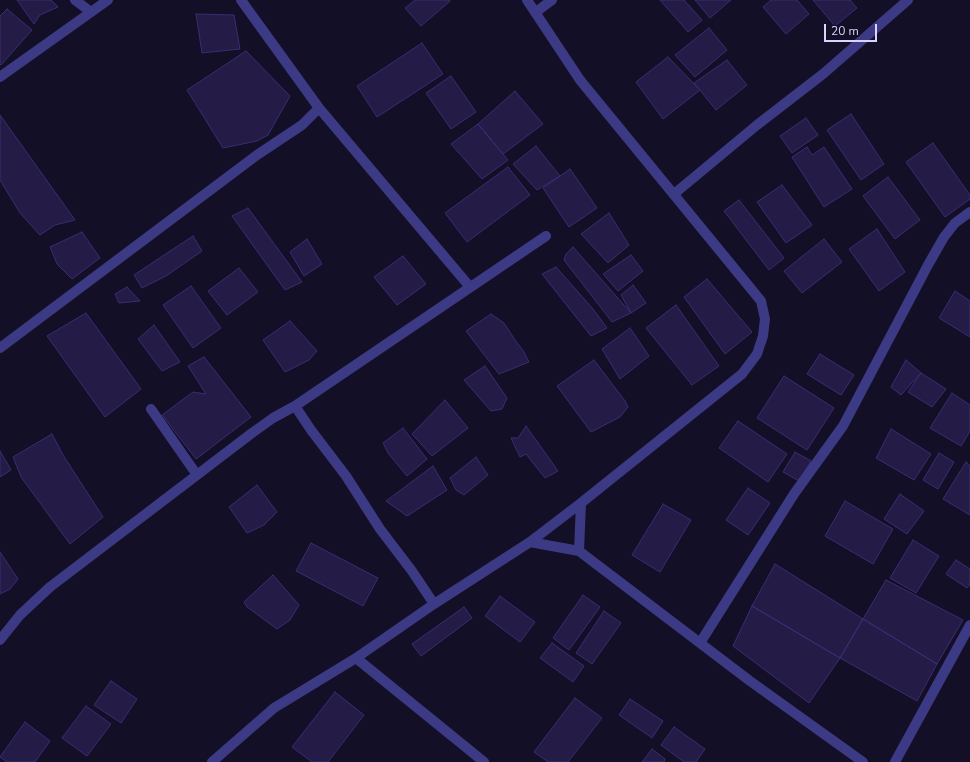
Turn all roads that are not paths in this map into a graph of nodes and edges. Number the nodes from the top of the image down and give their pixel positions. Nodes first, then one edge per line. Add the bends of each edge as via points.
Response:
1 (75, 0) edge
2 (108, 0) edge
3 (241, 0) edge
4 (527, 0) edge
5 (552, 0) edge
6 (908, 0) edge
7 (91, 12) junction
8 (536, 12) junction
9 (0, 77) edge
10 (319, 108) junction
11 (674, 194) junction
12 (970, 212) edge
13 (546, 236) dead end
14 (470, 287) junction
15 (0, 348) edge
16 (295, 406) junction
17 (151, 410) dead end
18 (197, 475) junction
19 (581, 503) junction
20 (530, 542) junction
21 (579, 551) junction
22 (434, 604) junction
23 (970, 625) edge
24 (0, 640) edge
25 (700, 643) junction
26 (356, 658) junction
27 (480, 761) edge
28 (212, 762) edge
29 (863, 762) edge
30 (895, 762) edge

1 - 7 street
2 - 7 street
3 - 10 street
4 - 8 street
5 - 8 street
6 - 11 street via 823,74
7 - 9 street
8 - 11 street via 580,80
10 - 14 street
10 - 15 street via 302,125 257,155
11 - 19 street via 761,301 765,320 763,336 757,354 742,374
12 - 25 street via 955,223 944,237 843,426 794,494
13 - 14 street
14 - 16 street
16 - 18 street via 274,418
16 - 22 street
17 - 18 street
18 - 24 street via 50,587
19 - 20 street
19 - 21 street
20 - 21 street
20 - 22 street
21 - 25 street
22 - 26 street
23 - 30 street
25 - 29 street
26 - 27 street
26 - 28 street via 274,708

